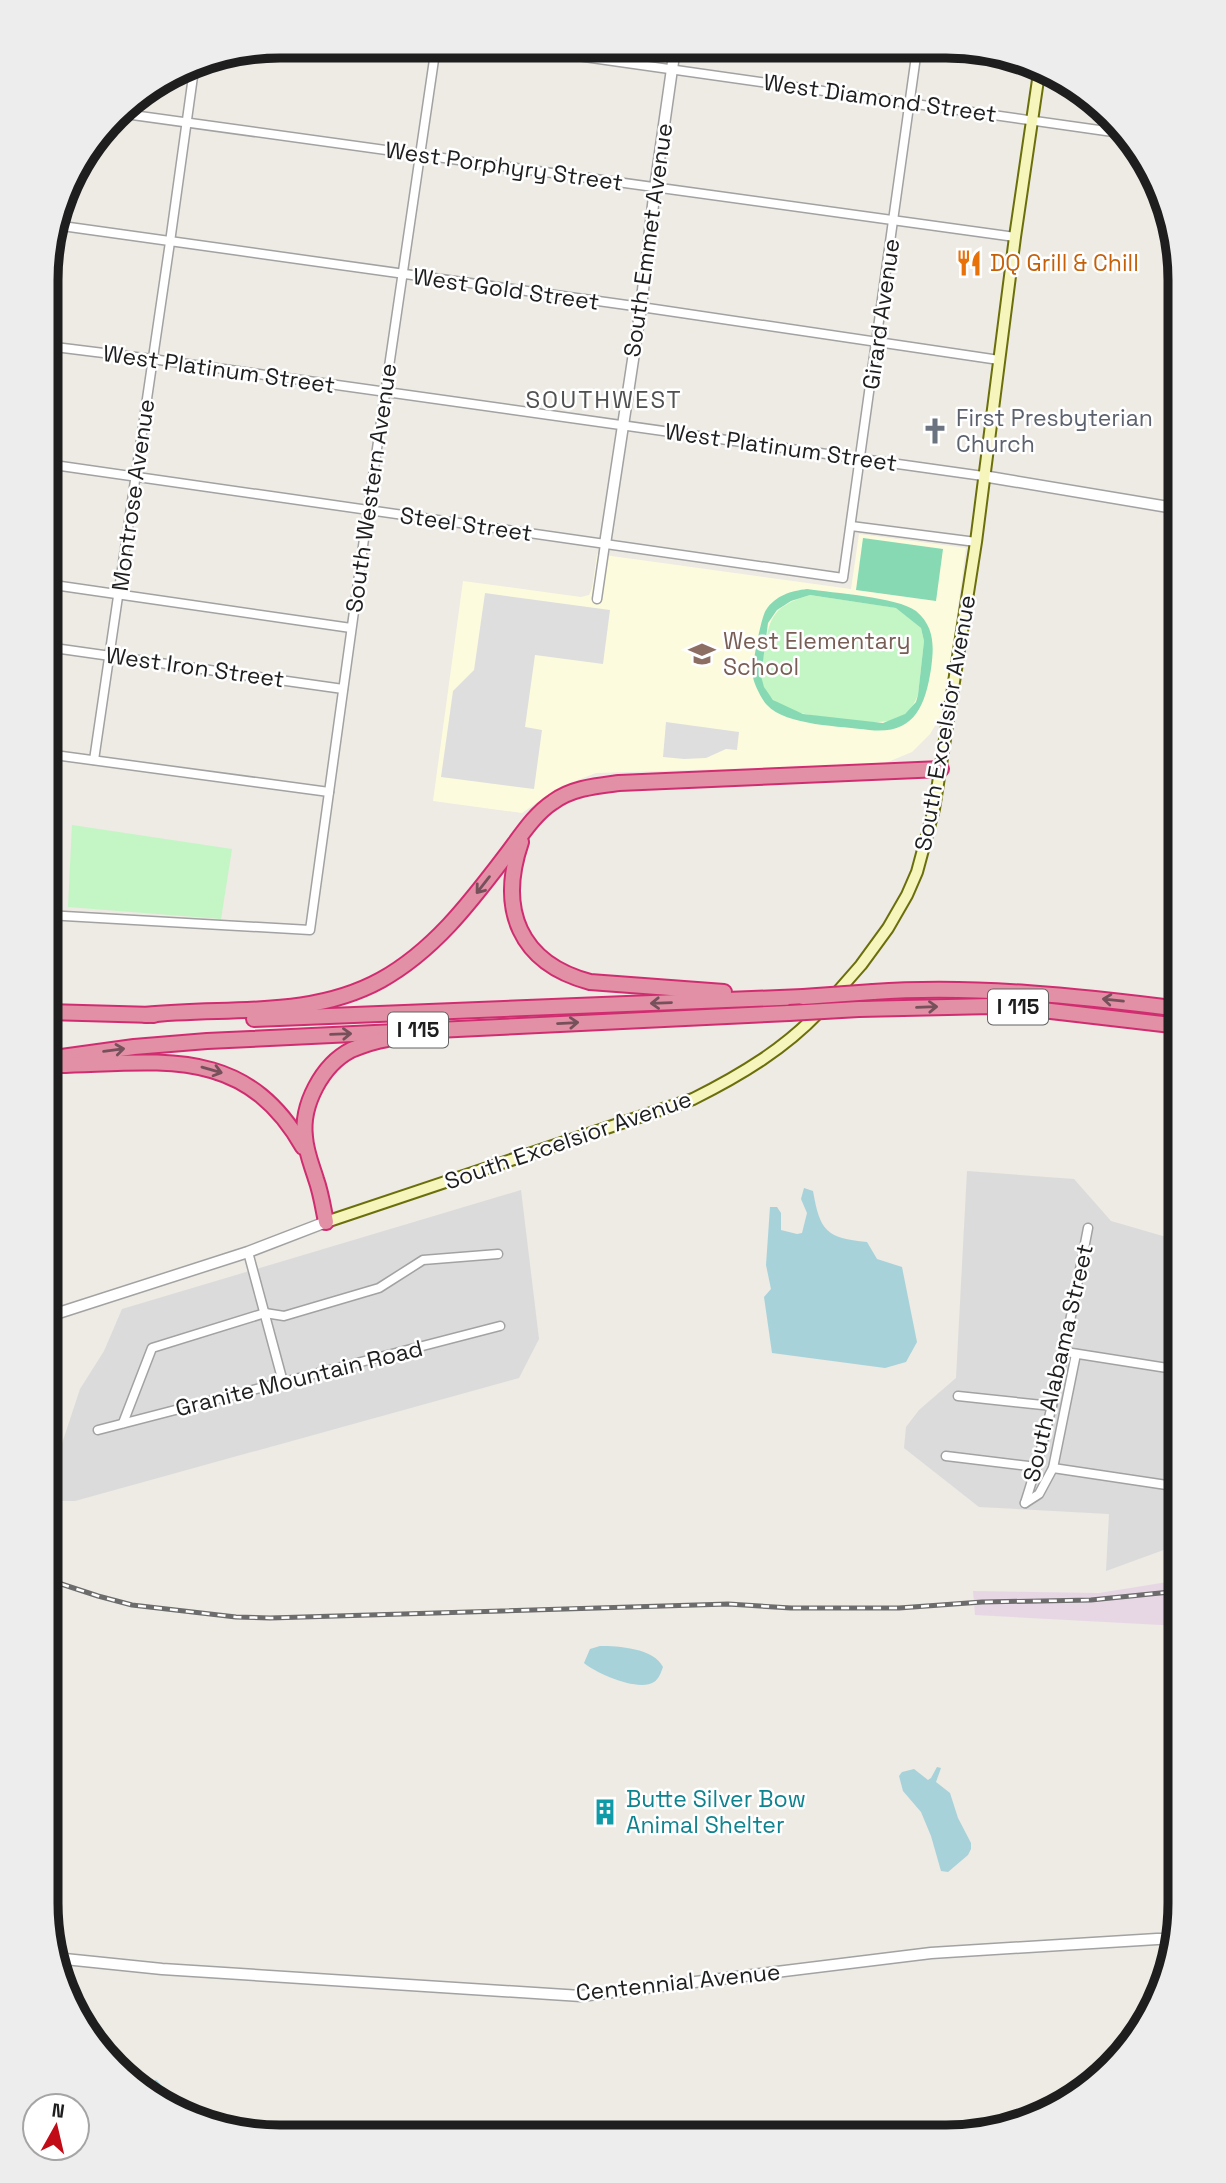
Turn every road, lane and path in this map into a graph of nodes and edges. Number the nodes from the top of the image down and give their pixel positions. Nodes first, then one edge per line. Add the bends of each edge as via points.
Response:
1 (434, 58) edge
2 (593, 58) edge
3 (674, 58) edge
4 (916, 58) edge
5 (672, 69) junction
6 (193, 76) edge
7 (1038, 79) edge
8 (909, 103) junction
9 (131, 115) edge
10 (1032, 120) junction
11 (186, 122) junction
12 (1112, 132) edge
13 (419, 154) junction
14 (655, 188) junction
15 (894, 222) junction
16 (64, 226) edge
17 (1015, 237) junction
18 (170, 242) junction
19 (402, 275) junction
20 (641, 307) junction
21 (877, 343) junction
22 (58, 347) edge
23 (152, 359) junction
24 (999, 360) junction
25 (385, 392) junction
26 (622, 425) junction
27 (860, 458) junction
28 (58, 466) edge
29 (135, 476) junction
30 (983, 476) junction
31 (1168, 507) edge
32 (368, 510) junction
33 (851, 526) junction
34 (976, 542) junction
35 (605, 544) junction
36 (843, 578) joint
37 (58, 586) edge
38 (118, 594) junction
39 (597, 599) dead end
40 (351, 628) junction
41 (58, 648) edge
42 (110, 654) junction
43 (343, 689) junction
44 (58, 756) edge
45 (94, 761) junction
46 (941, 769) junction
47 (329, 792) junction
48 (525, 831) junction
49 (58, 916) edge
50 (801, 997) junction
51 (1168, 1008) edge
52 (58, 1012) edge
53 (146, 1015) junction
54 (535, 1024) junction
55 (1168, 1025) edge
56 (58, 1057) edge
57 (58, 1065) edge
58 (309, 1156) junction
59 (326, 1222) junction
60 (1088, 1228) dead end
61 (248, 1252) junction
62 (498, 1254) dead end
63 (58, 1313) edge
64 (265, 1313) junction
65 (500, 1326) dead end
66 (1064, 1352) junction
67 (1076, 1354) junction
68 (1168, 1368) edge
69 (283, 1382) junction
70 (958, 1396) dead end
71 (1052, 1406) junction
72 (123, 1423) junction
73 (98, 1430) dead end
74 (946, 1456) dead end
75 (1037, 1467) junction
76 (1053, 1468) junction
77 (1168, 1485) edge
78 (1165, 1938) edge
79 (65, 1959) edge

1 - 13 street, South Western Avenue
2 - 5 street, West Diamond Street
3 - 5 street, South Emmet Avenue
4 - 8 street, Girard Avenue
5 - 8 street, West Diamond Street
5 - 14 street, South Emmet Avenue
6 - 11 street, Montrose Avenue
7 - 10 main road, South Excelsior Avenue
8 - 10 street, West Diamond Street
8 - 15 street, Girard Avenue
9 - 11 street, West Porphyry Street
10 - 12 street, West Diamond Street
10 - 17 main road, South Excelsior Avenue
11 - 13 street, West Porphyry Street
11 - 18 street, Montrose Avenue
13 - 14 street, West Porphyry Street
13 - 19 street, South Western Avenue
14 - 15 street, West Porphyry Street
14 - 20 street, South Emmet Avenue
15 - 17 street, West Porphyry Street
15 - 21 street, Girard Avenue
16 - 18 street, West Gold Street
17 - 24 main road, South Excelsior Avenue
18 - 19 street, West Gold Street
18 - 23 street, Montrose Avenue
19 - 20 street, West Gold Street
19 - 25 street, South Western Avenue
20 - 21 street, West Gold Street
20 - 26 street, South Emmet Avenue
21 - 24 street, West Gold Street
21 - 27 street, Girard Avenue
22 - 23 street, West Platinum Street
23 - 25 street, West Platinum Street
23 - 29 street, Montrose Avenue
24 - 30 main road, South Excelsior Avenue
25 - 26 street, West Platinum Street
25 - 32 street, South Western Avenue
26 - 27 street, West Platinum Street
26 - 35 street, South Emmet Avenue
27 - 30 street, West Platinum Street
27 - 33 street, Girard Avenue
28 - 29 street, Steel Street
29 - 32 street, Steel Street
29 - 38 street, Montrose Avenue
30 - 31 street, West Platinum Street
30 - 34 main road, South Excelsior Avenue
32 - 35 street, Steel Street
32 - 40 street, South Western Avenue
33 - 34 street
33 - 36 street, Girard Avenue
34 - 46 main road, South Excelsior Avenue
35 - 36 street, Steel Street
35 - 39 street, South Emmet Avenue
37 - 38 street
38 - 40 street
38 - 42 street, Montrose Avenue
40 - 43 street, South Western Avenue
41 - 42 street, West Iron Street
42 - 43 street, West Iron Street
42 - 45 street, Montrose Avenue
43 - 47 street, South Western Avenue
44 - 45 street
45 - 47 street
46 - 48 highway via 619,783 579,789 552,802
46 - 59 main road, South Excelsior Avenue via 917,872 888,928 821,1010 772,1054 693,1098
47 - 49 street, South Western Avenue via 310,930
48 - 50 highway via 512,880 514,915 537,954 552,968 610,984
48 -> 53 highway via 437,938 379,981 303,1006
51 -> 50 highway, I 115, bridge via 1001,990
50 -> 53 highway, I 115 via 268,1019
52 - 53 highway, I 115
54 -> 55 highway, I 115, bridge via 1003,1007
56 -> 54 highway, I 115 via 207,1041
54 - 58 highway via 401,1036 348,1052 329,1068 308,1107 304,1138
57 -> 58 highway via 163,1064 215,1070 260,1094 296,1133
58 - 59 highway
59 - 61 street, South Excelsior Avenue
60 - 66 street, South Alabama Street
61 - 63 street, South Excelsior Avenue
61 - 64 street
62 - 64 street via 422,1260 379,1289 284,1316
64 - 69 street
64 - 72 street via 152,1348
65 - 69 street, Granite Mountain Road
66 - 67 street
66 - 71 street, South Alabama Street
67 - 68 street
67 - 76 street, South Alabama Street
69 - 72 street, Granite Mountain Road
70 - 71 street
71 - 75 street, South Alabama Street
72 - 73 street, Granite Mountain Road
74 - 75 street
75 - 76 street, South Alabama Street via 1025,1503 1038,1494
76 - 77 street
78 - 79 street, Centennial Avenue via 930,1953 581,1996

